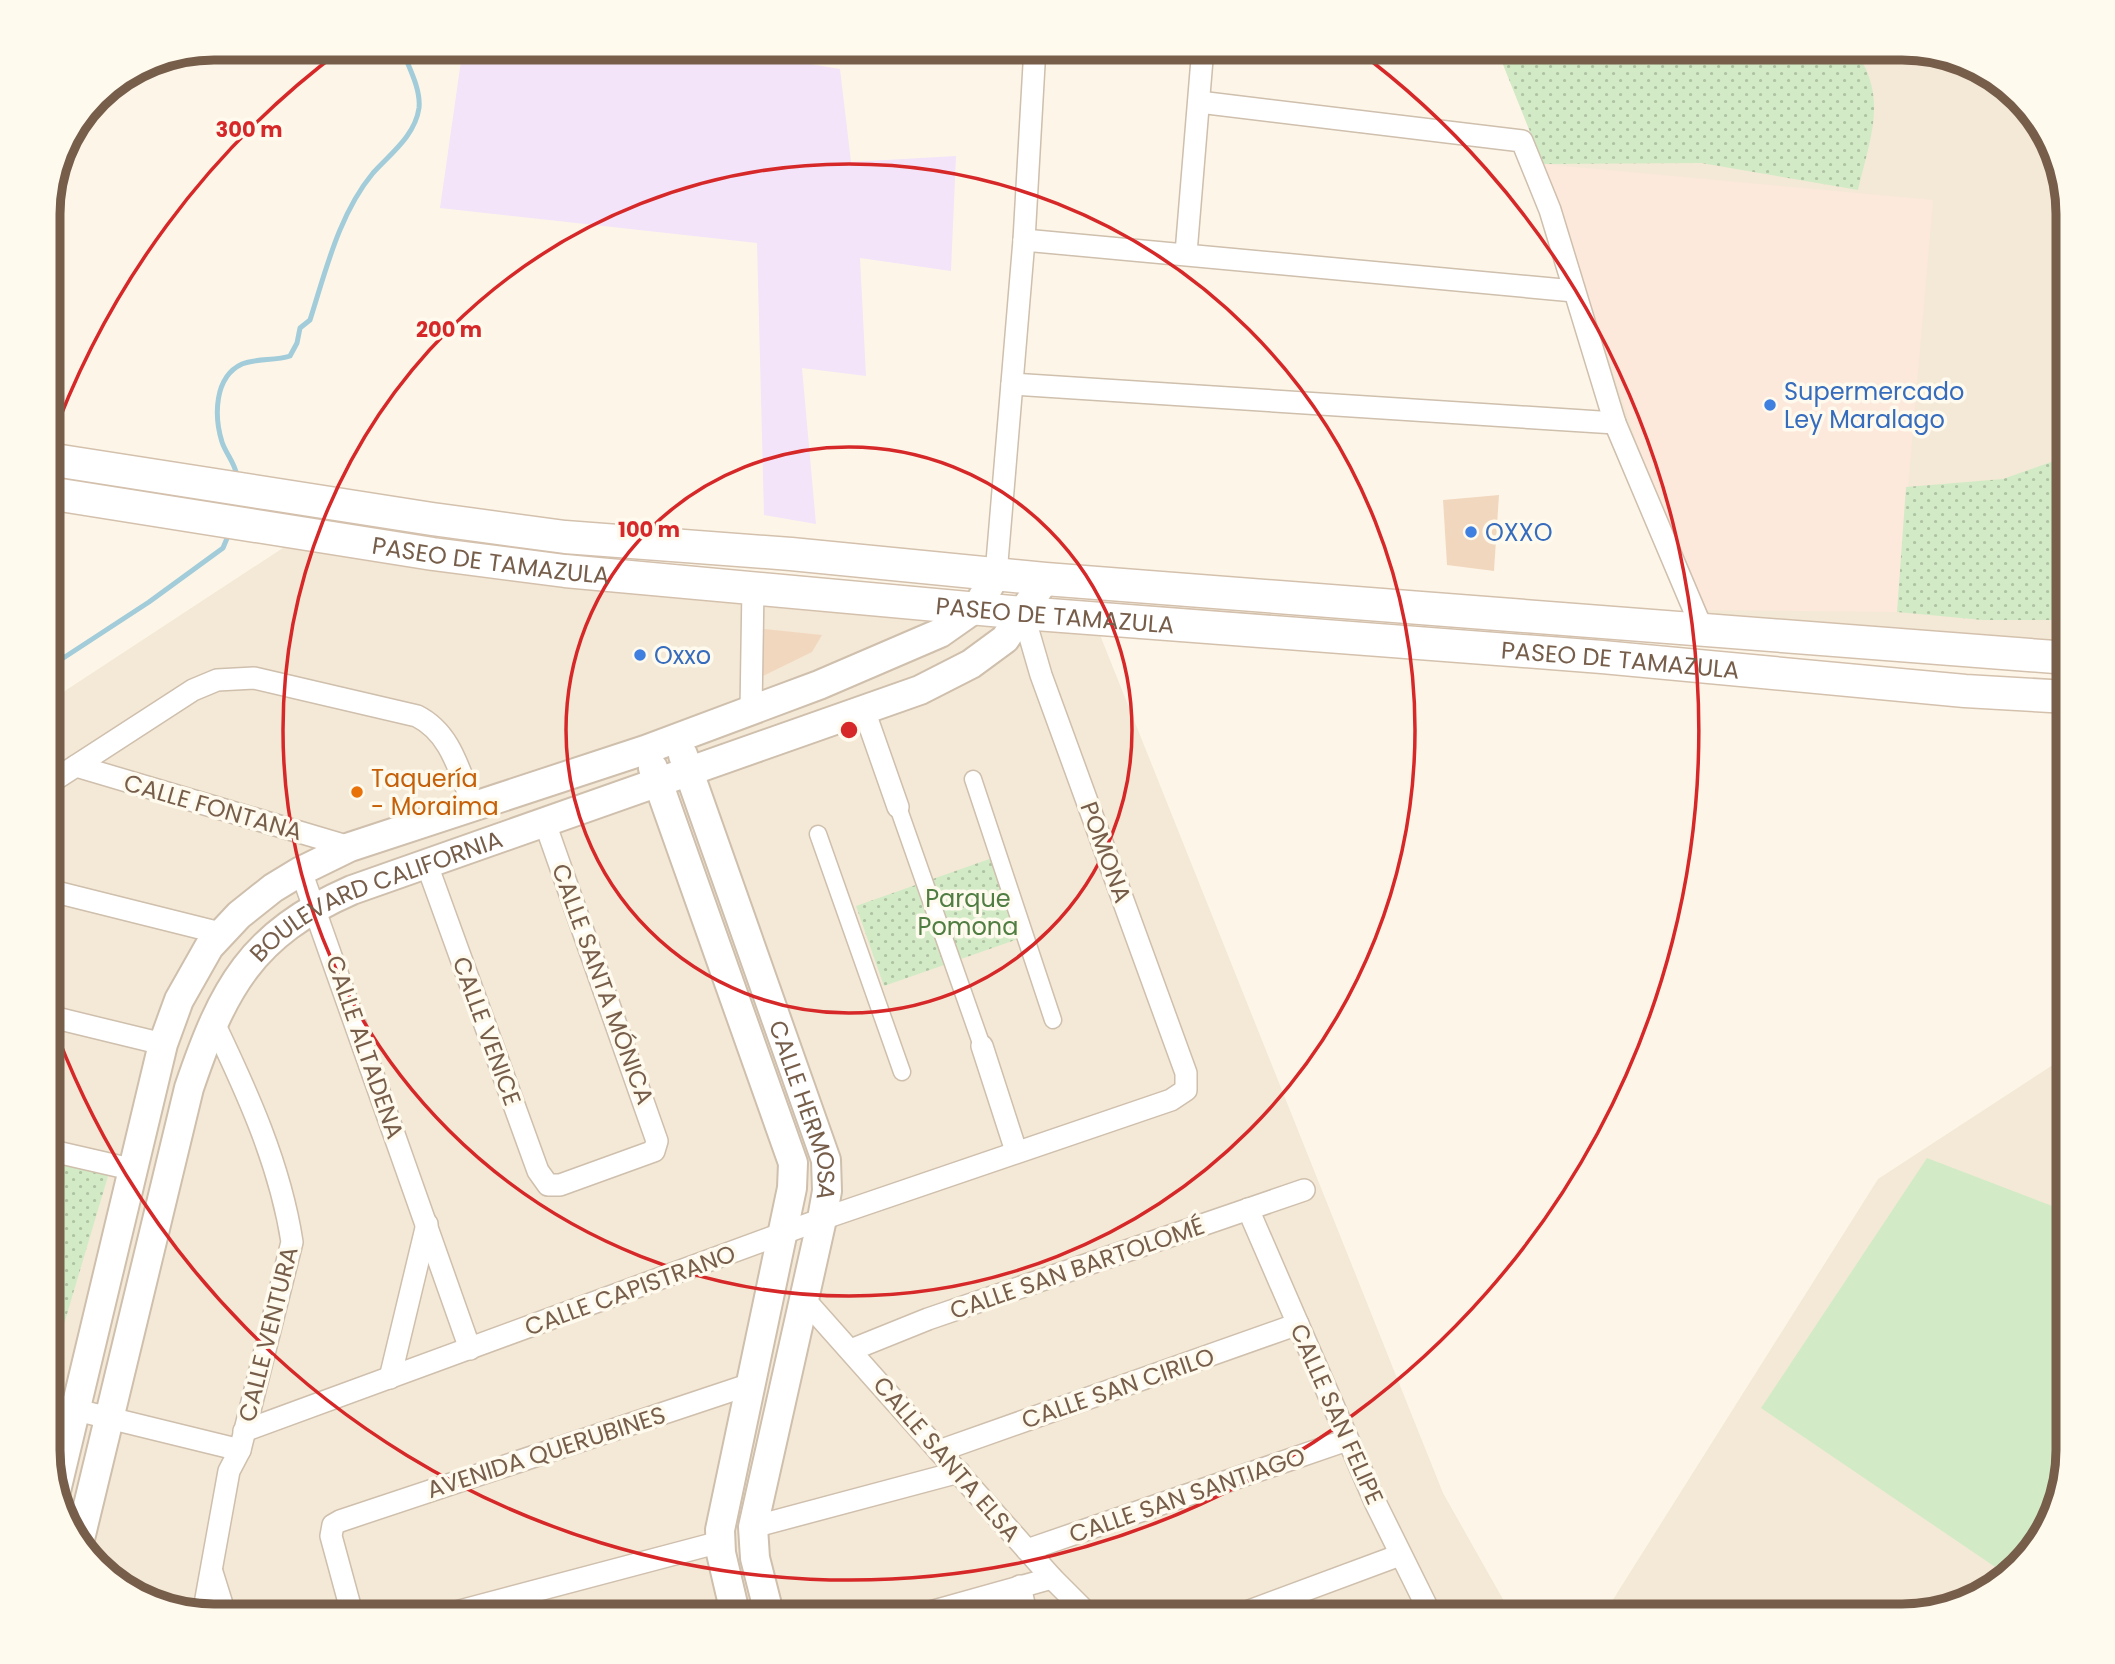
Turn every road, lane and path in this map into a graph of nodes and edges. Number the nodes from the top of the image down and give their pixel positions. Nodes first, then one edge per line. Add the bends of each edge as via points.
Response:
1 (1202, 59) edge
2 (1034, 60) edge
3 (1199, 102) junction
4 (1024, 240) junction
5 (1186, 253) junction
6 (1574, 291) junction
7 (1012, 384) junction
8 (1615, 423) junction
9 (60, 460) edge
10 (60, 496) edge
11 (996, 574) junction
12 (1045, 579) junction
13 (753, 587) junction
14 (977, 607) junction
15 (1023, 613) junction
16 (1604, 623) junction
17 (1703, 631) junction
18 (1602, 657) junction
19 (2056, 657) edge
20 (2056, 673) edge
21 (2002, 693) junction
22 (2056, 696) edge
23 (751, 710) junction
24 (864, 710) junction
25 (676, 738) junction
26 (645, 750) junction
27 (76, 766) junction
28 (690, 772) junction
29 (60, 776) edge
30 (973, 779) dead end
31 (659, 784) junction
32 (473, 805) junction
33 (898, 807) joint
34 (545, 822) junction
35 (818, 834) dead end
36 (350, 847) junction
37 (426, 862) junction
38 (301, 871) junction
39 (60, 893) edge
40 (316, 906) junction
41 (220, 933) junction
42 (60, 1019) edge
43 (1053, 1020) dead end
44 (213, 1021) junction
45 (163, 1044) junction
46 (982, 1046) joint
47 (902, 1072) dead end
48 (1186, 1090) joint
49 (1017, 1151) junction
50 (60, 1153) edge
51 (135, 1170) junction
52 (560, 1185) joint
53 (1304, 1190) dead end
54 (1248, 1209) junction
55 (822, 1219) junction
56 (427, 1224) junction
57 (781, 1234) junction
58 (804, 1299) junction
59 (1298, 1324) junction
60 (470, 1349) junction
61 (851, 1350) junction
62 (390, 1378) junction
63 (751, 1384) junction
64 (60, 1406) edge
65 (75, 1410) junction
66 (110, 1418) junction
67 (242, 1440) junction
68 (1347, 1440) junction
69 (939, 1451) junction
70 (61, 1470) edge
71 (959, 1472) junction
72 (754, 1527) junction
73 (82, 1530) edge
74 (720, 1542) junction
75 (1027, 1550) junction
76 (1400, 1555) junction
77 (212, 1571) junction
78 (1052, 1578) junction
79 (1020, 1586) junction
80 (205, 1604) edge
81 (222, 1604) edge
82 (349, 1604) edge
83 (486, 1604) edge
84 (733, 1604) edge
85 (766, 1604) edge
86 (957, 1604) edge
87 (1024, 1604) edge
88 (1078, 1604) edge
89 (1268, 1604) edge
90 (1425, 1604) edge

1 - 3 street
2 - 4 street
3 - 5 street
3 - 6 street via 1522,141 1550,210
4 - 5 street
4 - 7 street
5 - 6 street
6 - 8 street
7 - 8 street
7 - 11 street
8 - 17 street
9 - 11 main road, PASEO DE TAMAZULA via 565,537
10 - 13 main road, PASEO DE TAMAZULA via 565,571
11 - 12 main road, PASEO DE TAMAZULA
11 - 14 street, BOULEVARD CALIFORNIA
12 - 15 street, BOULEVARD CALIFORNIA
12 - 16 main road, PASEO DE TAMAZULA
13 - 14 main road, PASEO DE TAMAZULA
13 - 23 street
14 - 15 main road, PASEO DE TAMAZULA
14 - 23 street, BOULEVARD CALIFORNIA via 928,638
15 - 18 main road, PASEO DE TAMAZULA
15 - 24 street, BOULEVARD CALIFORNIA via 1005,639 971,664 920,690
15 - 48 street, POMONA via 1041,675 1186,1073
16 - 17 main road, PASEO DE TAMAZULA
16 - 18 main road
17 - 19 main road, PASEO DE TAMAZULA
18 - 21 main road, PASEO DE TAMAZULA
20 - 21 main road via 2025,678
21 - 22 main road, PASEO DE TAMAZULA
23 - 25 street, BOULEVARD CALIFORNIA
24 - 28 street, BOULEVARD CALIFORNIA
24 - 33 street
25 - 26 street, BOULEVARD CALIFORNIA
25 - 28 street, CALLE HERMOSA
26 - 31 street, CALLE HERMOSA
26 - 32 street, BOULEVARD CALIFORNIA
27 - 29 street
27 - 32 street via 193,690 231,677 254,678 432,723 446,742
27 - 36 street, CALLE FONTANA
28 - 31 street, BOULEVARD CALIFORNIA
28 - 55 street, CALLE HERMOSA via 819,1136 826,1160
30 - 43 street
31 - 34 street, BOULEVARD CALIFORNIA
31 - 57 street, CALLE HERMOSA via 787,1139 793,1163 792,1188
32 - 36 street, BOULEVARD CALIFORNIA
33 - 46 street
34 - 37 street, BOULEVARD CALIFORNIA
34 - 52 street, CALLE SANTA MÓNICA via 657,1136 657,1146 649,1153
35 - 47 street
36 - 38 street, BOULEVARD CALIFORNIA
37 - 40 street, BOULEVARD CALIFORNIA
37 - 52 street, CALLE VENICE via 538,1171 548,1185
38 - 40 street, CALLE ALTADENA
38 - 41 street, BOULEVARD CALIFORNIA via 273,888
39 - 41 street
40 - 44 street, BOULEVARD CALIFORNIA via 276,934 248,963
40 - 56 street, CALLE ALTADENA
41 - 45 street, BOULEVARD CALIFORNIA via 190,975
42 - 45 street
44 - 66 street, BOULEVARD CALIFORNIA via 188,1088
44 - 67 street, CALLE VENTURA via 264,1137 287,1207 292,1242
45 - 51 street, BOULEVARD CALIFORNIA
46 - 49 street
48 - 49 street, CALLE CAPISTRANO via 1171,1100
49 - 55 street, CALLE CAPISTRANO
50 - 51 street
51 - 65 street, BOULEVARD CALIFORNIA
53 - 54 street, CALLE SAN BARTOLOMÉ
54 - 59 street, CALLE SAN FELIPE
54 - 61 street, CALLE SAN BARTOLOMÉ
55 - 57 street, CALLE CAPISTRANO
55 - 58 street, CALLE HERMOSA
56 - 60 street, CALLE ALTADENA
56 - 62 street
57 - 60 street, CALLE CAPISTRANO
57 - 63 street, CALLE HERMOSA
58 - 61 street, CALLE SANTA ELSA
58 - 72 street, CALLE HERMOSA
59 - 68 street, CALLE SAN FELIPE
59 - 69 street, CALLE SAN CIRILO
60 - 62 street, CALLE CAPISTRANO
61 - 69 street, CALLE SANTA ELSA
62 - 67 street, CALLE CAPISTRANO
63 - 74 street, CALLE HERMOSA
63 - 82 street, AVENIDA QUERUBINES via 340,1521 333,1525 331,1536
64 - 65 street
65 - 66 street
65 - 70 street, BOULEVARD CALIFORNIA
66 - 67 street
66 - 73 street, BOULEVARD CALIFORNIA
67 - 77 street, CALLE VENTURA via 229,1471
68 - 75 street, CALLE SAN SANTIAGO
68 - 76 street, CALLE SAN FELIPE
69 - 71 street, CALLE SANTA ELSA
71 - 72 street
71 - 75 street, CALLE SANTA ELSA
72 - 85 street, CALLE HERMOSA via 755,1558
74 - 83 street
74 - 84 street, CALLE HERMOSA
75 - 78 street, CALLE SANTA ELSA
76 - 89 street
76 - 90 street, CALLE SAN FELIPE
77 - 80 street, CALLE VENTURA
77 - 81 street
78 - 79 street
78 - 88 street, CALLE SANTA ELSA
79 - 86 street
79 - 87 street

